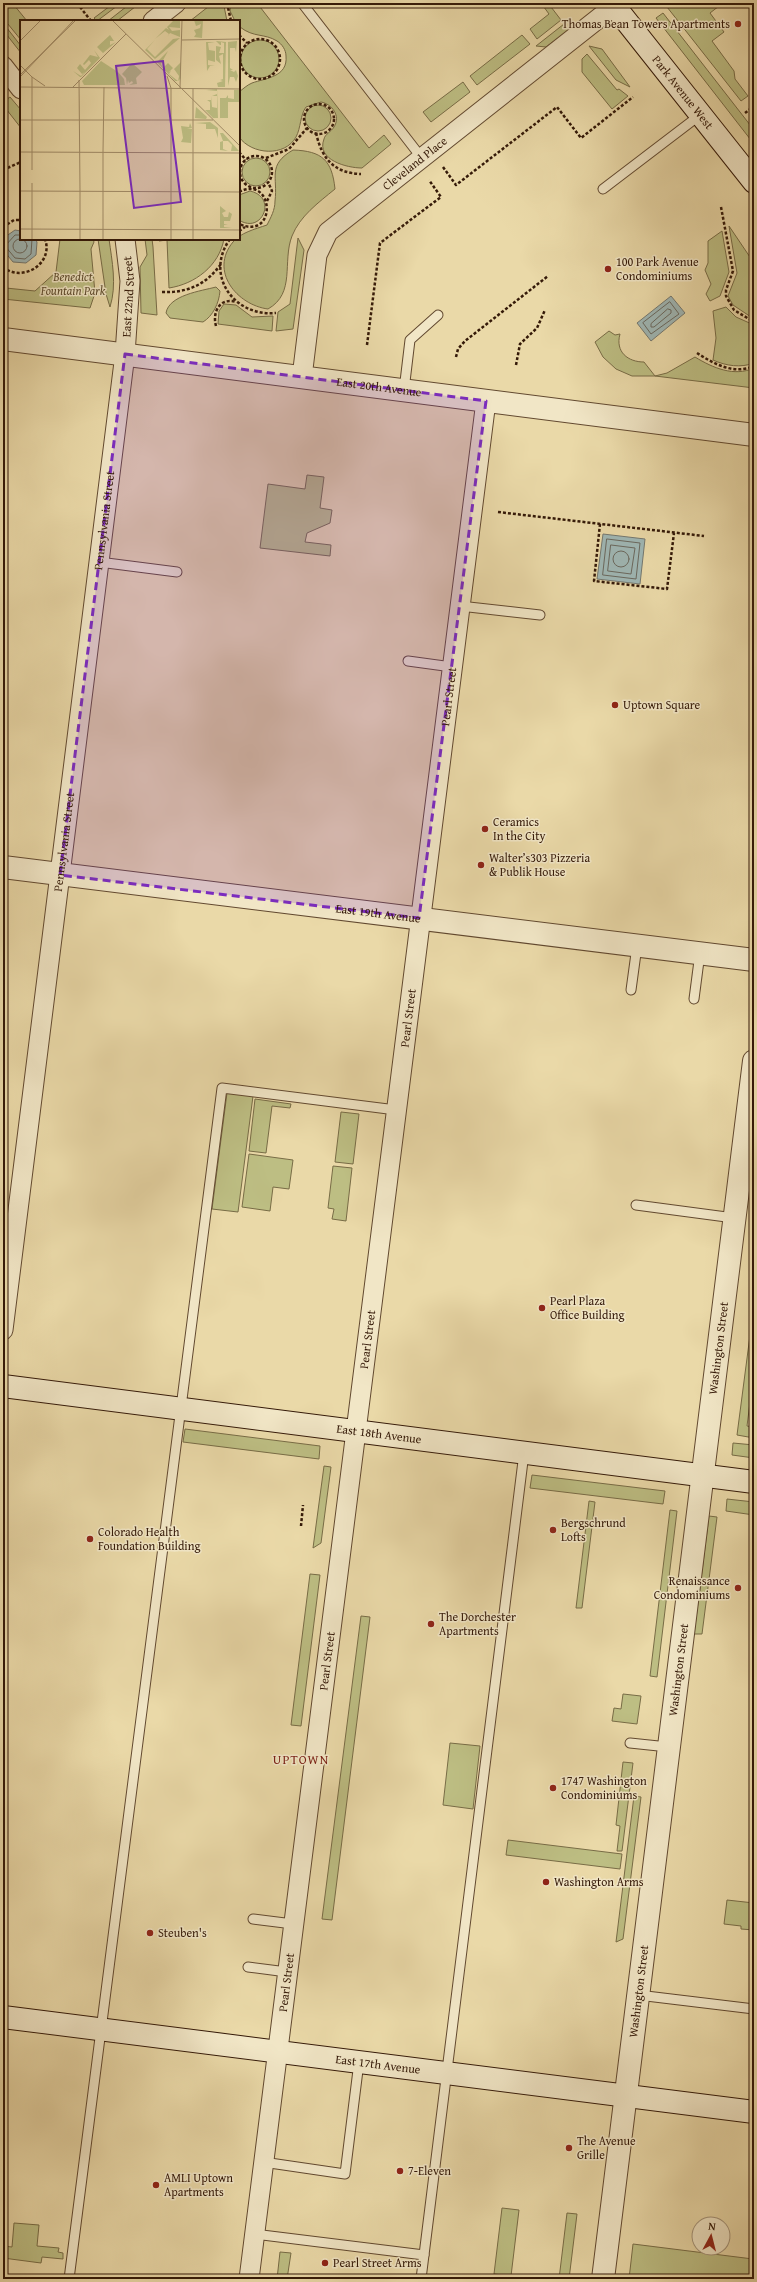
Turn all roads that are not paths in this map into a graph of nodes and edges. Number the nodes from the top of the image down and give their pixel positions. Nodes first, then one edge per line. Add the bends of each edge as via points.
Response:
1 (176, 3) edge
2 (302, 3) edge
3 (615, 4) edge
4 (153, 20) edge
5 (3, 66) edge
6 (20, 88) edge
7 (700, 114) junction
8 (423, 166) junction
9 (754, 182) edge
10 (602, 189) dead end
11 (125, 240) edge
12 (438, 314) dead end
13 (3, 339) edge
14 (125, 354) junction
15 (302, 377) junction
16 (404, 390) junction
17 (486, 401) junction
18 (754, 435) edge
19 (99, 562) junction
20 (177, 572) dead end
21 (460, 606) junction
22 (540, 616) dead end
23 (408, 661) dead end
24 (452, 667) junction
25 (3, 867) edge
26 (60, 875) junction
27 (419, 918) junction
28 (637, 946) junction
29 (700, 953) junction
30 (754, 960) edge
31 (631, 990) dead end
32 (694, 999) dead end
33 (754, 1061) edge
34 (396, 1110) junction
35 (636, 1206) dead end
36 (734, 1218) junction
37 (3, 1330) edge
38 (3, 1386) edge
39 (181, 1409) junction
40 (356, 1431) junction
41 (524, 1453) junction
42 (702, 1476) junction
43 (754, 1482) edge
44 (630, 1743) dead end
45 (668, 1747) junction
46 (253, 1919) dead end
47 (293, 1924) junction
48 (248, 1967) dead end
49 (287, 1972) junction
50 (638, 1995) junction
51 (754, 2009) edge
52 (3, 2017) edge
53 (101, 2030) junction
54 (277, 2052) junction
55 (360, 2062) junction
56 (447, 2073) junction
57 (626, 2096) junction
58 (754, 2112) edge
59 (263, 2162) junction
60 (254, 2234) junction
61 (424, 2255) junction
62 (69, 2279) edge
63 (249, 2279) edge
64 (421, 2279) edge
65 (603, 2279) edge

1 - 4 street
2 - 8 lane
3 - 7 street, Park Avenue West
3 - 8 street, Cleveland Place
5 - 6 street
7 - 9 street, Park Avenue West
7 - 10 lane
8 - 15 street, Cleveland Place via 334,226 323,239 318,255
11 - 14 street, East 22nd Street via 130,282
12 - 16 lane via 410,340
13 - 14 street, East 20th Avenue
14 - 15 street, East 20th Avenue
14 - 19 street, Pennsylvania Street
15 - 16 street, East 20th Avenue
16 - 17 street, East 20th Avenue
17 - 18 street, East 20th Avenue
17 - 21 street, Pearl Street
19 - 20 lane
19 - 26 street, Pennsylvania Street
21 - 22 lane
21 - 24 street, Pearl Street
23 - 24 lane
24 - 27 street, Pearl Street
25 - 26 street, East 19th Avenue
26 - 27 street, East 19th Avenue
26 - 37 street, Pennsylvania Street
27 - 28 street, East 19th Avenue
27 - 34 street, Pearl Street
28 - 29 street, East 19th Avenue
28 - 31 lane
29 - 30 street, East 19th Avenue
29 - 32 lane
33 - 36 street, Washington Street
34 - 39 lane via 222,1088
34 - 40 street, Pearl Street
35 - 36 lane
36 - 42 street, Washington Street
38 - 39 street, East 18th Avenue
39 - 40 street, East 18th Avenue
39 - 53 lane
40 - 41 street, East 18th Avenue
40 - 47 street, Pearl Street
41 - 42 street, East 18th Avenue
41 - 56 lane
42 - 43 street, East 18th Avenue
42 - 45 street, Washington Street
44 - 45 lane
45 - 50 street, Washington Street
46 - 47 lane
47 - 49 street, Pearl Street
48 - 49 lane
49 - 54 street, Pearl Street
50 - 51 lane
50 - 57 street, Washington Street
52 - 53 street, East 17th Avenue
53 - 54 street, East 17th Avenue
53 - 62 lane
54 - 55 street, East 17th Avenue
54 - 59 street, Pearl Street
55 - 56 street, East 17th Avenue
55 - 59 lane via 345,2174
56 - 57 street, East 17th Avenue
56 - 61 lane
57 - 58 street, East 17th Avenue
57 - 65 street, Washington Street
59 - 60 street, Pearl Street
60 - 61 lane
60 - 63 street, Pearl Street
61 - 64 lane

